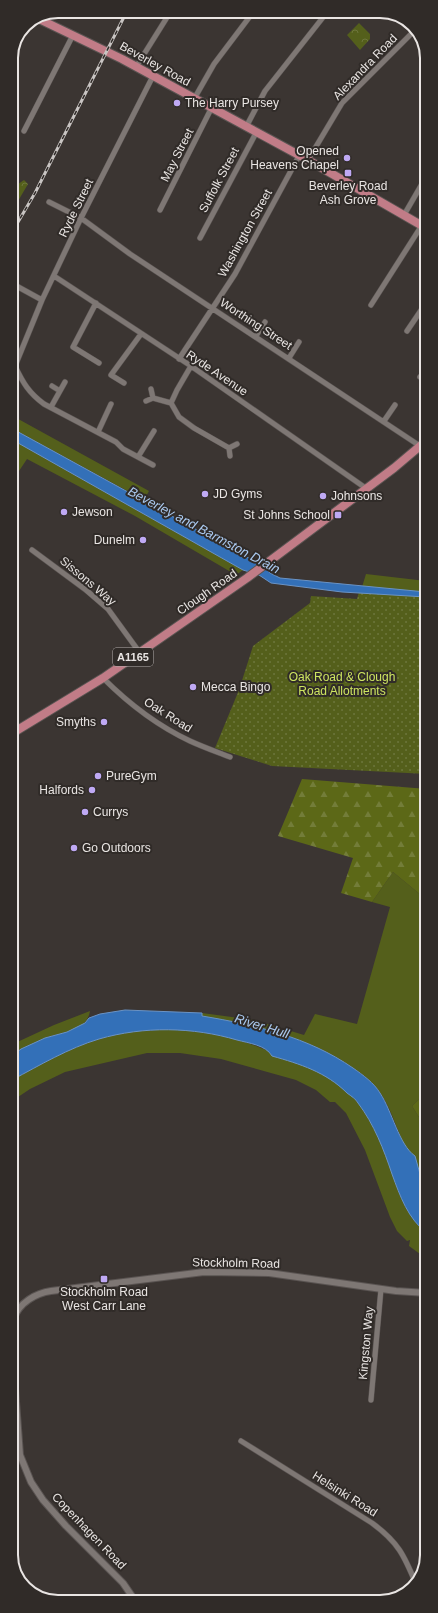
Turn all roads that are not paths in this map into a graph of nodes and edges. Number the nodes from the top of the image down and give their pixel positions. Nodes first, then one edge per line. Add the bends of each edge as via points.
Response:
1 (167, 18) edge
2 (249, 18) edge
3 (322, 18) edge
4 (43, 21) edge
5 (411, 34) edge
6 (73, 35) junction
7 (136, 67) junction
8 (153, 76) junction
9 (194, 99) junction
10 (211, 108) junction
11 (246, 127) junction
12 (24, 131) dead end
13 (256, 133) junction
14 (299, 156) junction
15 (308, 160) junction
16 (420, 187) edge
17 (49, 202) dead end
18 (160, 210) dead end
19 (404, 215) junction
20 (81, 218) junction
21 (420, 224) edge
22 (420, 232) edge
23 (200, 238) dead end
24 (54, 276) junction
25 (18, 287) edge
26 (42, 300) junction
27 (96, 303) junction
28 (371, 305) dead end
29 (213, 308) junction
30 (420, 312) edge
31 (265, 322) dead end
32 (407, 331) dead end
33 (141, 334) junction
34 (256, 336) junction
35 (299, 342) dead end
36 (18, 356) edge
37 (289, 358) junction
38 (179, 359) junction
39 (98, 363) dead end
40 (191, 366) junction
41 (18, 375) edge
42 (65, 382) dead end
43 (124, 382) dead end
44 (52, 386) dead end
45 (151, 389) dead end
46 (60, 391) junction
47 (152, 398) junction
48 (146, 401) dead end
49 (171, 403) junction
50 (111, 404) dead end
51 (395, 405) dead end
52 (51, 407) junction
53 (384, 421) junction
54 (154, 431) dead end
55 (98, 432) junction
56 (420, 441) edge
57 (237, 444) dead end
58 (420, 445) edge
59 (229, 448) junction
60 (230, 456) dead end
61 (138, 457) junction
62 (153, 465) dead end
63 (367, 488) junction
64 (32, 550) dead end
65 (140, 653) junction
66 (103, 678) junction
67 (18, 730) edge
68 (230, 758) dead end
69 (381, 1288) junction
70 (420, 1292) edge
71 (18, 1312) edge
72 (371, 1400) dead end
73 (18, 1434) edge
74 (241, 1441) dead end
75 (413, 1577) edge
76 (131, 1595) edge

1 - 7 street
2 - 9 street via 214,64
3 - 11 street via 265,91
4 - 6 main road, Beverley Road
5 - 15 street, Alexandra Road via 342,103
6 - 7 main road, Beverley Road
6 - 12 street
7 - 8 main road, Beverley Road
8 - 9 main road, Beverley Road
8 - 20 street, Ryde Street
9 - 10 main road, Beverley Road
10 - 11 main road, Beverley Road
10 - 18 street, May Street
11 - 13 main road, Beverley Road
13 - 14 main road, Beverley Road
13 - 23 street, Suffolk Street
14 - 15 main road, Beverley Road
14 - 29 street, Washington Street via 235,274
15 - 19 main road, Beverley Road
16 - 19 street
17 - 20 street, Worthing Street
19 - 21 main road, Beverley Road
20 - 24 street, Ryde Street
20 - 29 street, Worthing Street via 130,254
22 - 28 street
24 - 26 street, Ryde Street
24 - 27 street, Ryde Avenue
25 - 26 street
26 - 36 street, Ryde Street
27 - 33 street, Ryde Avenue
27 - 39 street via 73,346
29 - 34 street, Worthing Street
29 - 38 street, Washington Street
30 - 32 street
31 - 34 street
33 - 38 street, Ryde Avenue
33 - 43 street via 112,375
34 - 37 street, Worthing Street
35 - 37 street
37 - 53 street, Worthing Street
38 - 40 street, Ryde Avenue
40 - 49 street
40 - 63 street, Ryde Avenue
41 - 52 street via 36,398
42 - 46 street
44 - 46 street
45 - 47 street
46 - 52 street
47 - 48 street
47 - 49 street
49 - 59 street via 180,417 194,428
50 - 55 street
51 - 53 street
52 - 55 street
53 - 56 street, Worthing Street
54 - 61 street
55 - 61 street
57 - 59 street
58 - 63 main road, Clough Road / A1165
59 - 60 street
61 - 62 street
63 - 65 main road, Clough Road / A1165 via 251,575
64 - 65 street, Sissons Way via 108,609
65 - 66 main road, Clough Road / A1165
66 - 67 main road, Clough Road / A1165
66 - 68 street, Oak Road via 123,698 155,720 189,741
69 - 70 street, Stockholm Road
69 - 71 street, Stockholm Road via 269,1273 204,1272 43,1292 24,1302
69 - 72 street, Kingston Way
73 - 76 street, Copenhagen Road via 20,1455 31,1482 43,1500 123,1583
74 - 75 street, Helsinki Road via 387,1534 405,1557

